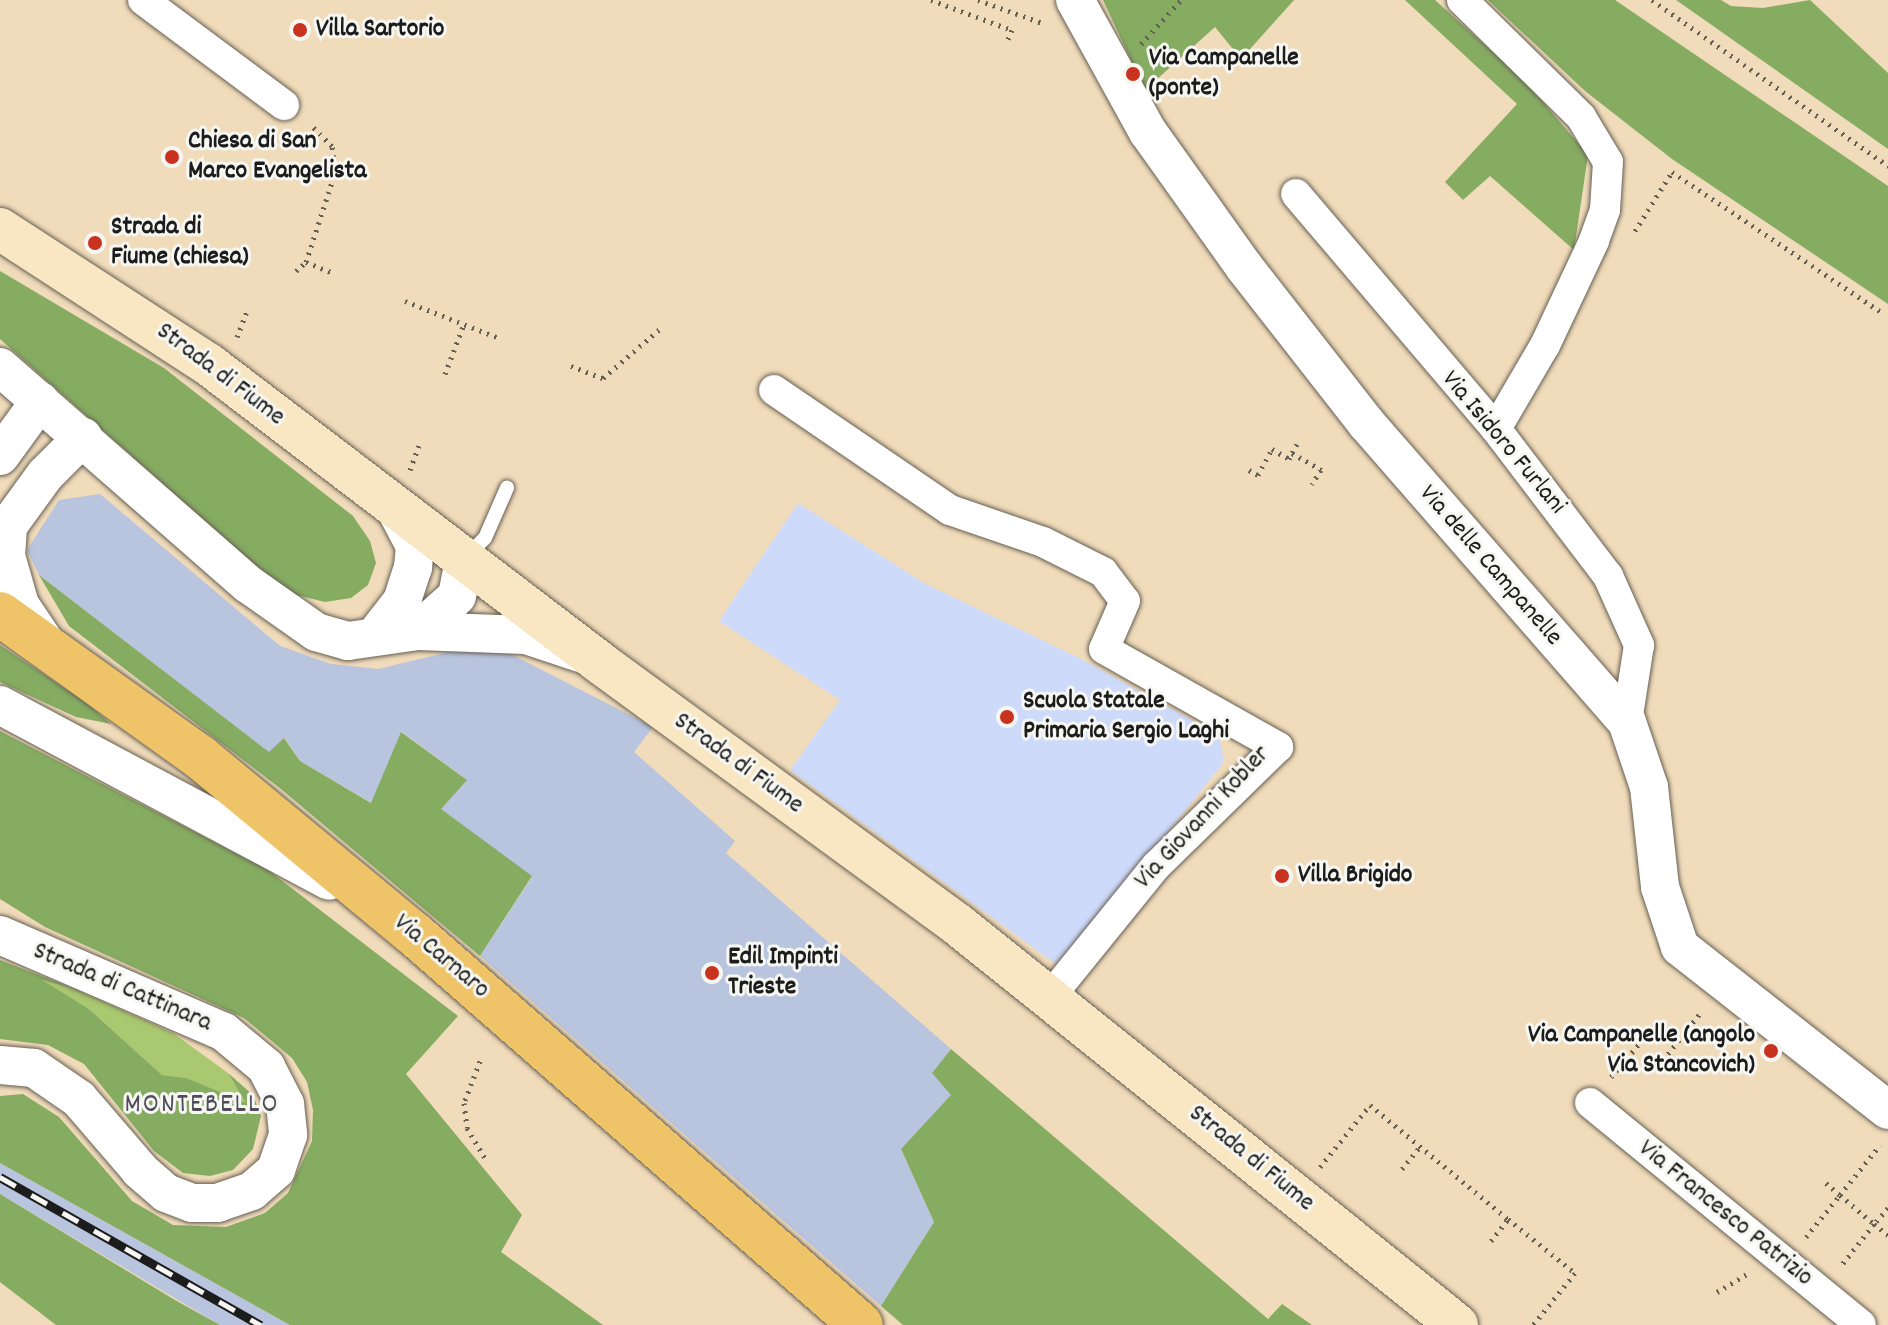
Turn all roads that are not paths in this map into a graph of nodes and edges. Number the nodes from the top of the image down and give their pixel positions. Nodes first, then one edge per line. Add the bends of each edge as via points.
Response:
1 (143, 0) edge
2 (1075, 0) edge
3 (1462, 0) edge
4 (284, 105) road end
5 (1296, 194) dead end
6 (0, 229) edge
7 (0, 367) edge
8 (774, 390) dead end
9 (40, 401) junction
10 (1496, 429) junction
11 (83, 437) junction
12 (0, 456) edge
13 (507, 488) dead end
14 (395, 508) junction
15 (464, 559) junction
16 (0, 614) edge
17 (410, 616) junction
18 (49, 648) junction
19 (599, 662) junction
20 (0, 705) edge
21 (1627, 722) junction
22 (0, 928) edge
23 (413, 933) junction
24 (17, 942) edge
25 (1050, 997) junction
26 (0, 1065) edge
27 (1590, 1103) road end
28 (1888, 1110) edge
29 (861, 1325) edge
30 (1457, 1325) edge
31 (1861, 1325) edge

1 - 4 street
2 - 21 street, Via delle Campanelle via 1113,74 1245,268 1367,424
3 - 10 street via 1581,117 1608,162 1605,210 1594,241 1545,345
5 - 10 street, Via Isidoro Furlani
6 - 14 main road, Strada di Fiume via 150,323
7 - 9 street
8 - 25 street, Via Giovanni Kobler via 950,510 1043,542 1103,572 1125,601 1104,649 1278,747 1156,866
9 - 11 street
9 - 12 street
10 - 21 street, Via Isidoro Furlani via 1567,519 1625,608 1639,645
11 - 17 street via 287,615 348,641 374,637
11 - 18 street via 45,475 8,526 6,556 20,605
13 - 15 lane via 485,538
14 - 15 main road, Strada di Fiume
14 - 17 street via 415,546
15 - 17 street via 457,596
15 - 19 main road, Strada di Fiume
16 - 18 main road, Via Carnaro
17 - 19 street via 526,635
18 - 23 main road, Via Carnaro via 200,757
19 - 25 main road, Strada di Fiume
20 - 23 street via 185,800
21 - 28 street, Via delle Campanelle via 1649,787 1660,887 1680,947
22 - 24 street, Strada di Cattinara
23 - 29 main road, Via Carnaro
24 - 26 street, Strada di Cattinara via 224,1032 266,1067 285,1104 288,1135 276,1170 252,1191 218,1203 192,1203 166,1193 140,1170 79,1099 34,1068
25 - 30 main road, Strada di Fiume
27 - 31 street, Via Francesco Patrizio

